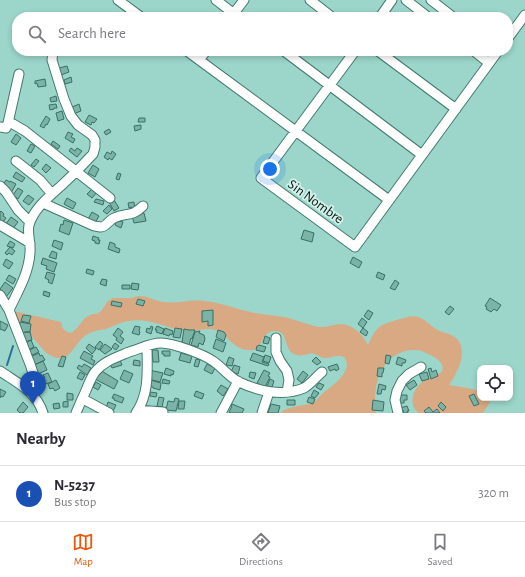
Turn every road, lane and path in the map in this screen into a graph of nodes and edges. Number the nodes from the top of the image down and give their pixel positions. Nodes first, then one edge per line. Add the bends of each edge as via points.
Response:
1 (118, 0) edge
2 (216, 0) edge
3 (244, 0) edge
4 (310, 0) edge
5 (392, 0) edge
6 (406, 0) edge
7 (431, 0) edge
8 (134, 12) edge
9 (230, 12) edge
10 (236, 12) edge
11 (326, 12) edge
12 (384, 12) edge
13 (422, 12) edge
14 (447, 12) edge
15 (525, 15) edge
16 (513, 31) edge
17 (52, 56) edge
18 (194, 56) edge
19 (202, 56) edge
20 (291, 56) edge
21 (351, 56) edge
22 (385, 56) edge
23 (481, 56) edge
24 (494, 56) edge
25 (199, 60) junction
26 (489, 62) junction
27 (19, 74) dead end
28 (329, 85) junction
29 (456, 109) junction
30 (4, 125) edge
31 (295, 131) junction
32 (422, 155) junction
33 (16, 161) dead end
34 (76, 172) junction
35 (0, 186) edge
36 (52, 194) junction
37 (110, 198) dead end
38 (389, 200) junction
39 (43, 203) junction
40 (143, 206) dead end
41 (30, 222) junction
42 (0, 225) edge
43 (30, 243) junction
44 (0, 295) edge
45 (9, 310) junction
46 (276, 338) dead end
47 (147, 346) junction
48 (422, 367) dead end
49 (0, 371) edge
50 (322, 372) dead end
51 (238, 382) junction
52 (269, 392) junction
53 (287, 392) junction
54 (34, 396) junction
55 (83, 399) junction
56 (137, 412) edge
57 (163, 412) edge
58 (43, 413) edge
59 (76, 413) edge
60 (109, 413) edge
61 (221, 413) edge
62 (262, 413) edge
63 (398, 413) edge

1 - 8 street
2 - 9 street
3 - 10 street
4 - 11 street
5 - 12 street
6 - 13 street
7 - 14 street
15 - 16 street
17 - 34 street via 71,116 95,140 93,154
18 - 25 street
19 - 25 street
20 - 28 street
21 - 28 street, Sin Nombre
22 - 29 street
23 - 26 street
24 - 26 street, Sin Nombre
25 - 31 street
26 - 29 street, Sin Nombre
27 - 30 street
28 - 31 street, Sin Nombre
28 - 32 street
29 - 32 street, Sin Nombre
30 - 34 street via 13,124 26,131
31 - 38 street
31 - 38 street, Sin Nombre via 261,178 355,247
32 - 38 street, Sin Nombre
33 - 36 street via 40,180
34 - 36 street
34 - 37 street
35 - 41 street
36 - 39 street
39 - 40 street via 100,227 111,218 137,212
39 - 41 street
41 - 43 street
42 - 43 street
43 - 45 street via 29,265
44 - 45 street
45 - 54 street via 33,373
46 - 53 street via 276,352 289,380
47 - 51 street via 163,343 202,355
47 - 55 street via 112,359 96,370
47 - 56 street via 146,388
48 - 63 street via 409,374 399,386 395,400
49 - 54 street via 28,389
50 - 53 street via 304,388
51 - 52 street
51 - 61 street
52 - 53 street
52 - 62 street
54 - 58 street
55 - 59 street
55 - 60 street
56 - 57 street

